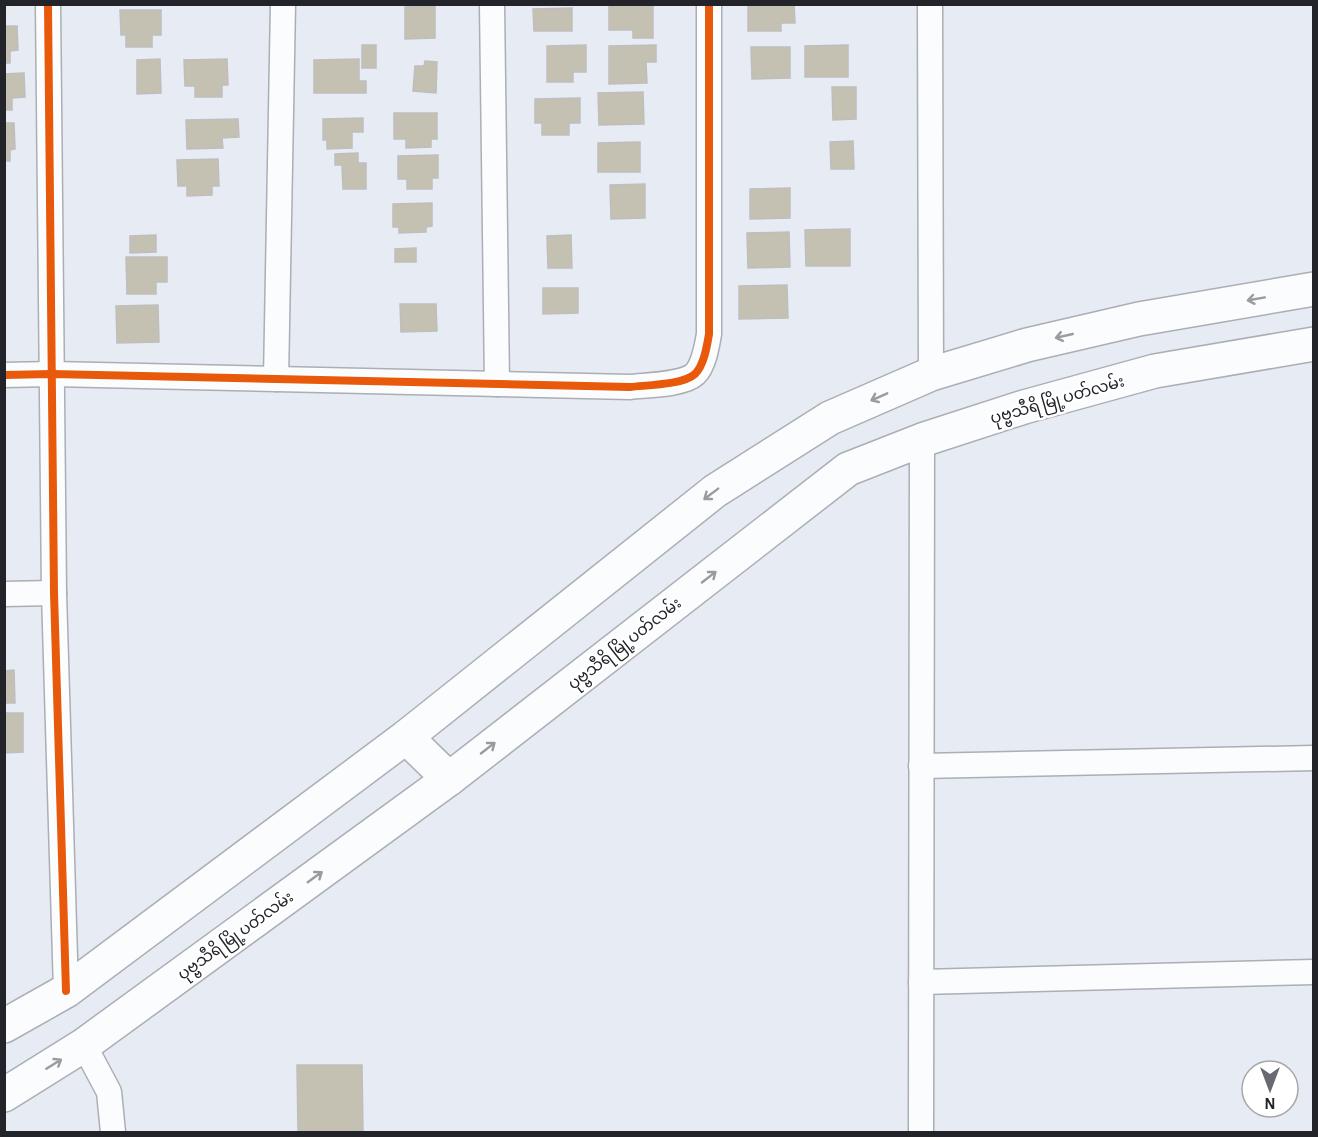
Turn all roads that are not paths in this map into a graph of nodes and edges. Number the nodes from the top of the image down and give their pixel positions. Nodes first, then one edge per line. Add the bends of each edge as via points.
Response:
1 (48, 4) edge
2 (283, 4) edge
3 (492, 4) edge
4 (709, 4) edge
5 (930, 4) edge
6 (1314, 289) edge
7 (1314, 344) edge
8 (52, 374) junction
9 (931, 374) junction
10 (4, 375) edge
11 (276, 379) junction
12 (497, 384) junction
13 (922, 440) junction
14 (54, 593) junction
15 (4, 594) edge
16 (406, 737) junction
17 (1314, 758) edge
18 (921, 766) junction
19 (449, 779) junction
20 (1314, 972) edge
21 (921, 982) junction
22 (66, 991) junction
23 (4, 1026) edge
24 (84, 1045) junction
25 (4, 1095) edge
26 (113, 1132) edge
27 (921, 1132) edge

1 - 8 street
2 - 11 street
3 - 12 street
4 - 12 street via 709,334 705,356 696,373 664,384 630,387
5 - 9 street
6 -> 9 main road via 1140,319 1027,345
7 - 13 main road, ပုဗ္ဗသီရိ မြို့ပတ်လမ်း via 1155,371
8 - 10 street
8 - 11 street
8 - 14 street
9 -> 16 main road via 830,418 715,491
11 - 12 street
13 - 18 street
19 -> 13 main road, ပုဗ္ဗသီရိ မြို့ပတ်လမ်း via 848,470
14 - 15 street
14 - 22 street
16 - 19 main road
16 - 22 main road
17 - 18 street
18 - 21 street
24 -> 19 main road, ပုဗ္ဗသီရိ မြို့ပတ်လမ်း
20 - 21 street
21 - 27 street
22 - 23 main road
25 -> 24 main road, ပုဗ္ဗသီရိ မြို့ပတ်လမ်း
24 - 26 street via 109,1092

